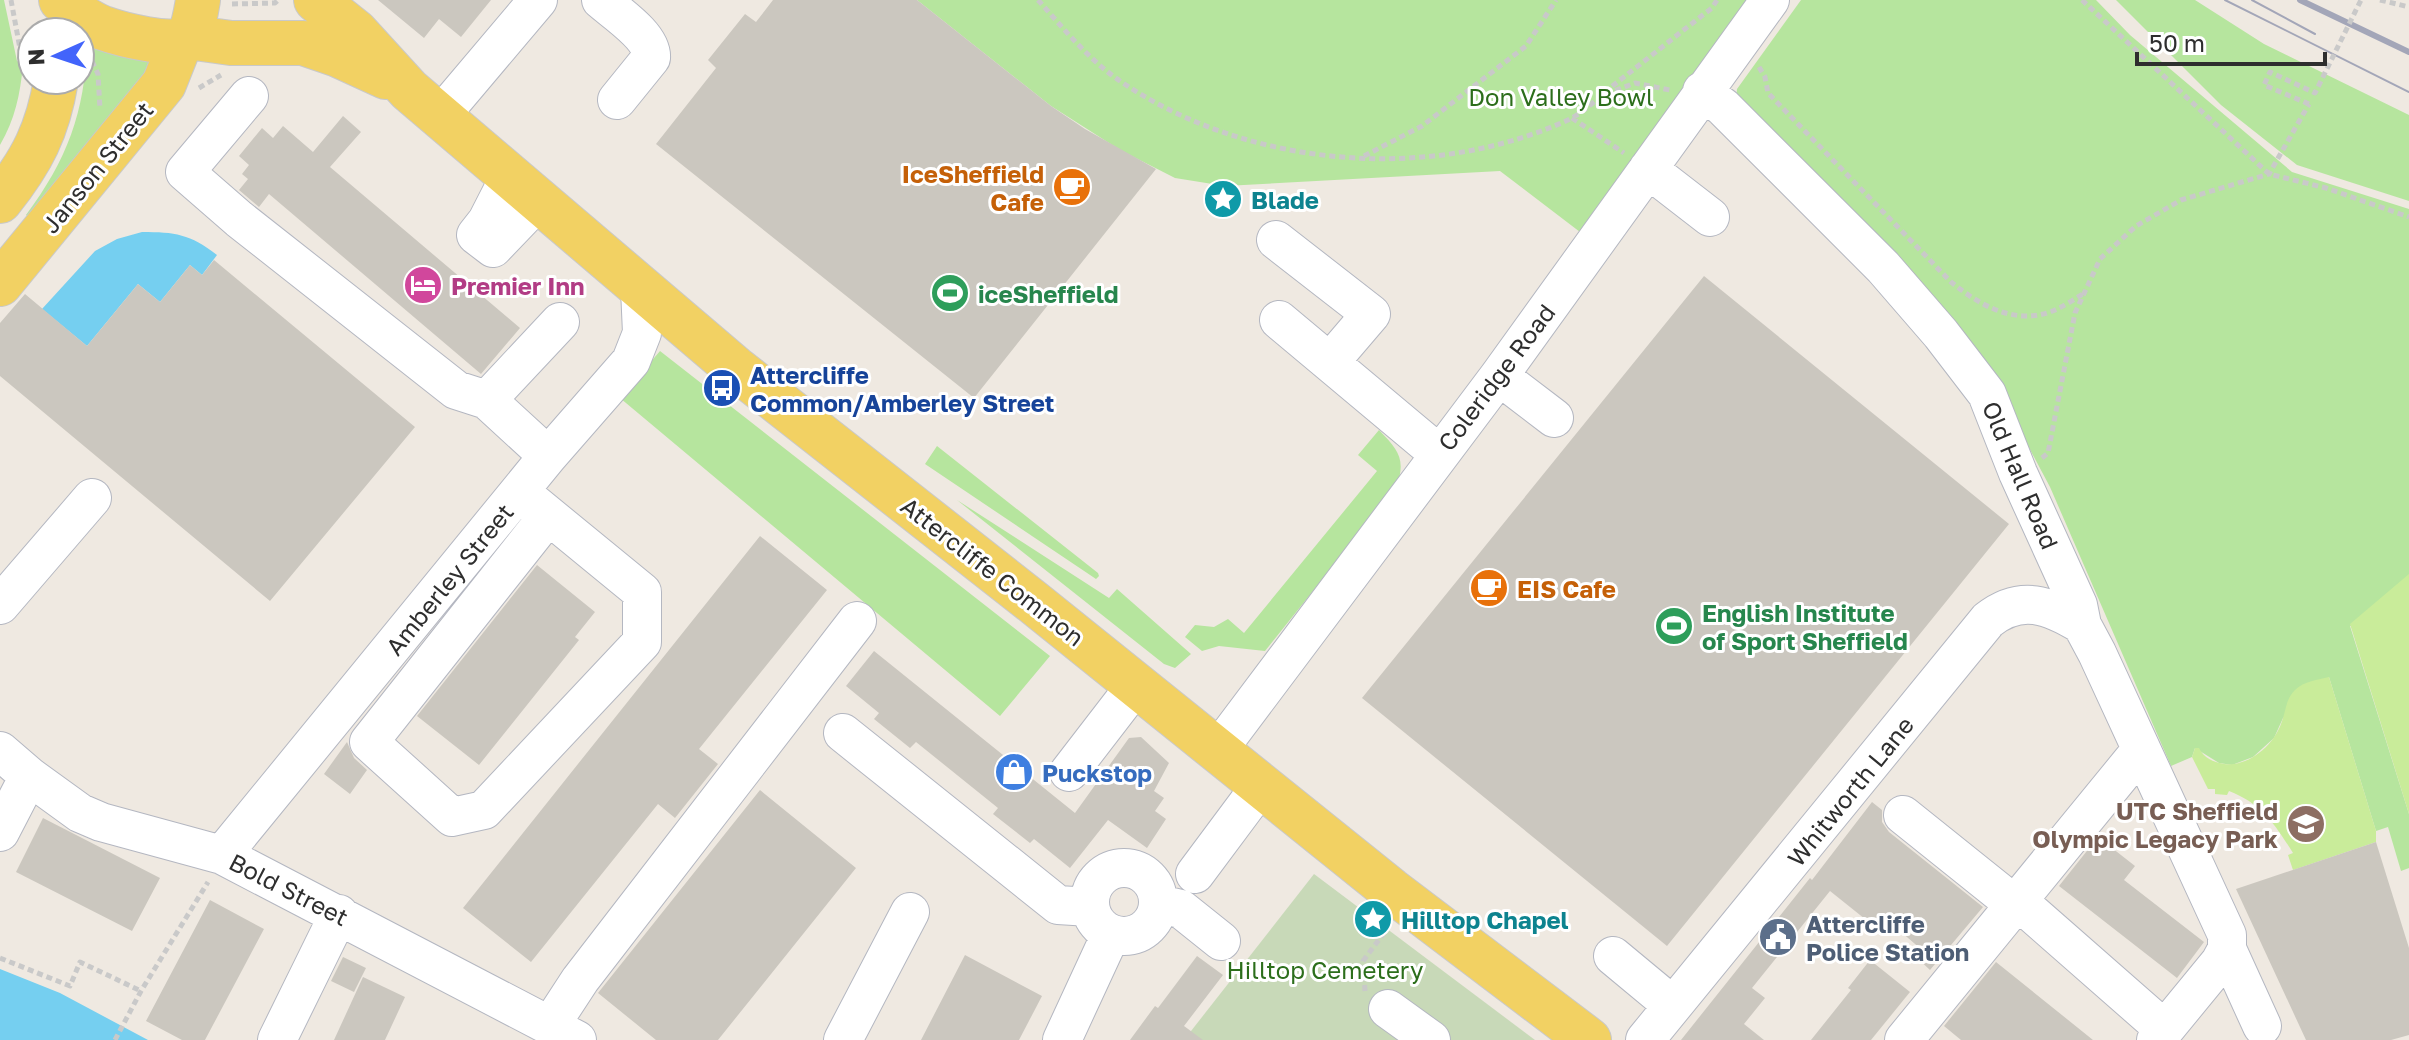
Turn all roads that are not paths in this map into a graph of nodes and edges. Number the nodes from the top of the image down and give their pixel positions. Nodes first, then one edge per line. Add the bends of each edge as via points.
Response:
1 (61, 0) edge
2 (316, 0) edge
3 (538, 0) edge
4 (601, 0) edge
5 (1770, 0) edge
6 (189, 26) edge
7 (1702, 91) junction
8 (55, 96) edge
9 (249, 96) dead end
10 (617, 100) dead end
11 (425, 103) junction
12 (1648, 169) junction
13 (524, 188) junction
14 (0, 201) edge
15 (1710, 217) dead end
16 (1276, 240) dead end
17 (482, 244) dead end
18 (0, 284) edge
19 (640, 289) junction
20 (1279, 320) dead end
21 (560, 322) dead end
22 (1330, 362) junction
23 (1499, 376) junction
24 (487, 400) junction
25 (1554, 418) dead end
26 (1439, 454) junction
27 (548, 456) junction
28 (92, 498) dead end
29 (534, 504) junction
30 (0, 605) edge
31 (857, 621) dead end
32 (2082, 625) junction
33 (1136, 685) junction
34 (843, 733) dead end
35 (1218, 750) junction
36 (2141, 750) junction
37 (0, 751) edge
38 (1069, 772) dead end
39 (29, 776) junction
40 (1262, 784) junction
41 (1903, 815) dead end
42 (0, 832) edge
43 (222, 855) junction
44 (1195, 874) dead end
45 (2015, 902) junction
46 (1159, 904) junction
47 (910, 912) dead end
48 (339, 914) junction
49 (1101, 920) junction
50 (1221, 941) dead end
51 (2227, 942) junction
52 (1613, 956) dead end
53 (1672, 1005) junction
54 (1377, 1006) road end
55 (2262, 1026) dead end
56 (563, 1033) edge
57 (1571, 1034) edge
58 (2160, 1035) edge
59 (1906, 1039) edge
60 (277, 1040) edge
61 (843, 1040) edge
62 (1062, 1040) edge
63 (1431, 1040) edge
64 (1645, 1040) edge

1 - 6 main road, Attercliffe Common via 103,27 159,41
2 - 11 main road, Attercliffe Common via 356,32
3 - 11 street
4 - 10 street via 652,50
5 - 7 street, Coleridge Road
6 - 11 main road, Attercliffe Common via 231,43 313,46 375,71
6 - 18 main road, Janson Street via 164,84
7 - 12 street, Coleridge Road
7 - 32 street, Old Hall Road via 1883,267 1987,394
8 - 14 main road via 34,156
9 - 24 street via 185,172 456,390
11 - 13 main road, Attercliffe Common
12 - 15 street
12 - 23 street, Coleridge Road
13 - 17 street
13 - 19 main road, Attercliffe Common
16 - 22 street via 1371,314
19 - 27 street, Amberley Street via 642,333 631,361
19 - 33 main road, Attercliffe Common
20 - 22 street
21 - 24 street
22 - 26 street
23 - 25 street
23 - 26 street, Coleridge Road
24 - 27 street
26 - 35 street, Coleridge Road
27 - 29 street, Amberley Street
28 - 30 street
29 - 29 street via 642,592 642,642 484,810 452,817 369,742
29 - 43 street, Amberley Street
31 - 56 street via 580,980
32 - 36 street, Old Hall Road
32 - 53 street, Whitworth Lane via 2039,605 2019,605 1988,620
33 - 35 main road, Attercliffe Common
33 - 38 street
34 - 49 street via 1058,905
35 - 40 main road, Attercliffe Common
36 - 45 street
36 - 51 street, Old Hall Road
37 - 39 street, Bold Street
39 - 42 street
39 - 43 street, Bold Street via 101,822
40 - 44 street
40 - 57 main road, Attercliffe Common
41 - 45 street
43 - 48 street, Bold Street
45 - 58 street
45 - 59 street
46 - 49 street via 1151,924 1133,936
46 - 49 street via 1146,875 1125,867 1095,884
46 - 50 street via 1181,909
47 - 61 street
48 - 56 street, Bold Street
48 - 60 street
49 - 62 street
51 - 55 street, Old Hall Road
51 - 58 street via 2220,962
52 - 53 street
53 - 64 street, Whitworth Lane
54 - 63 street

